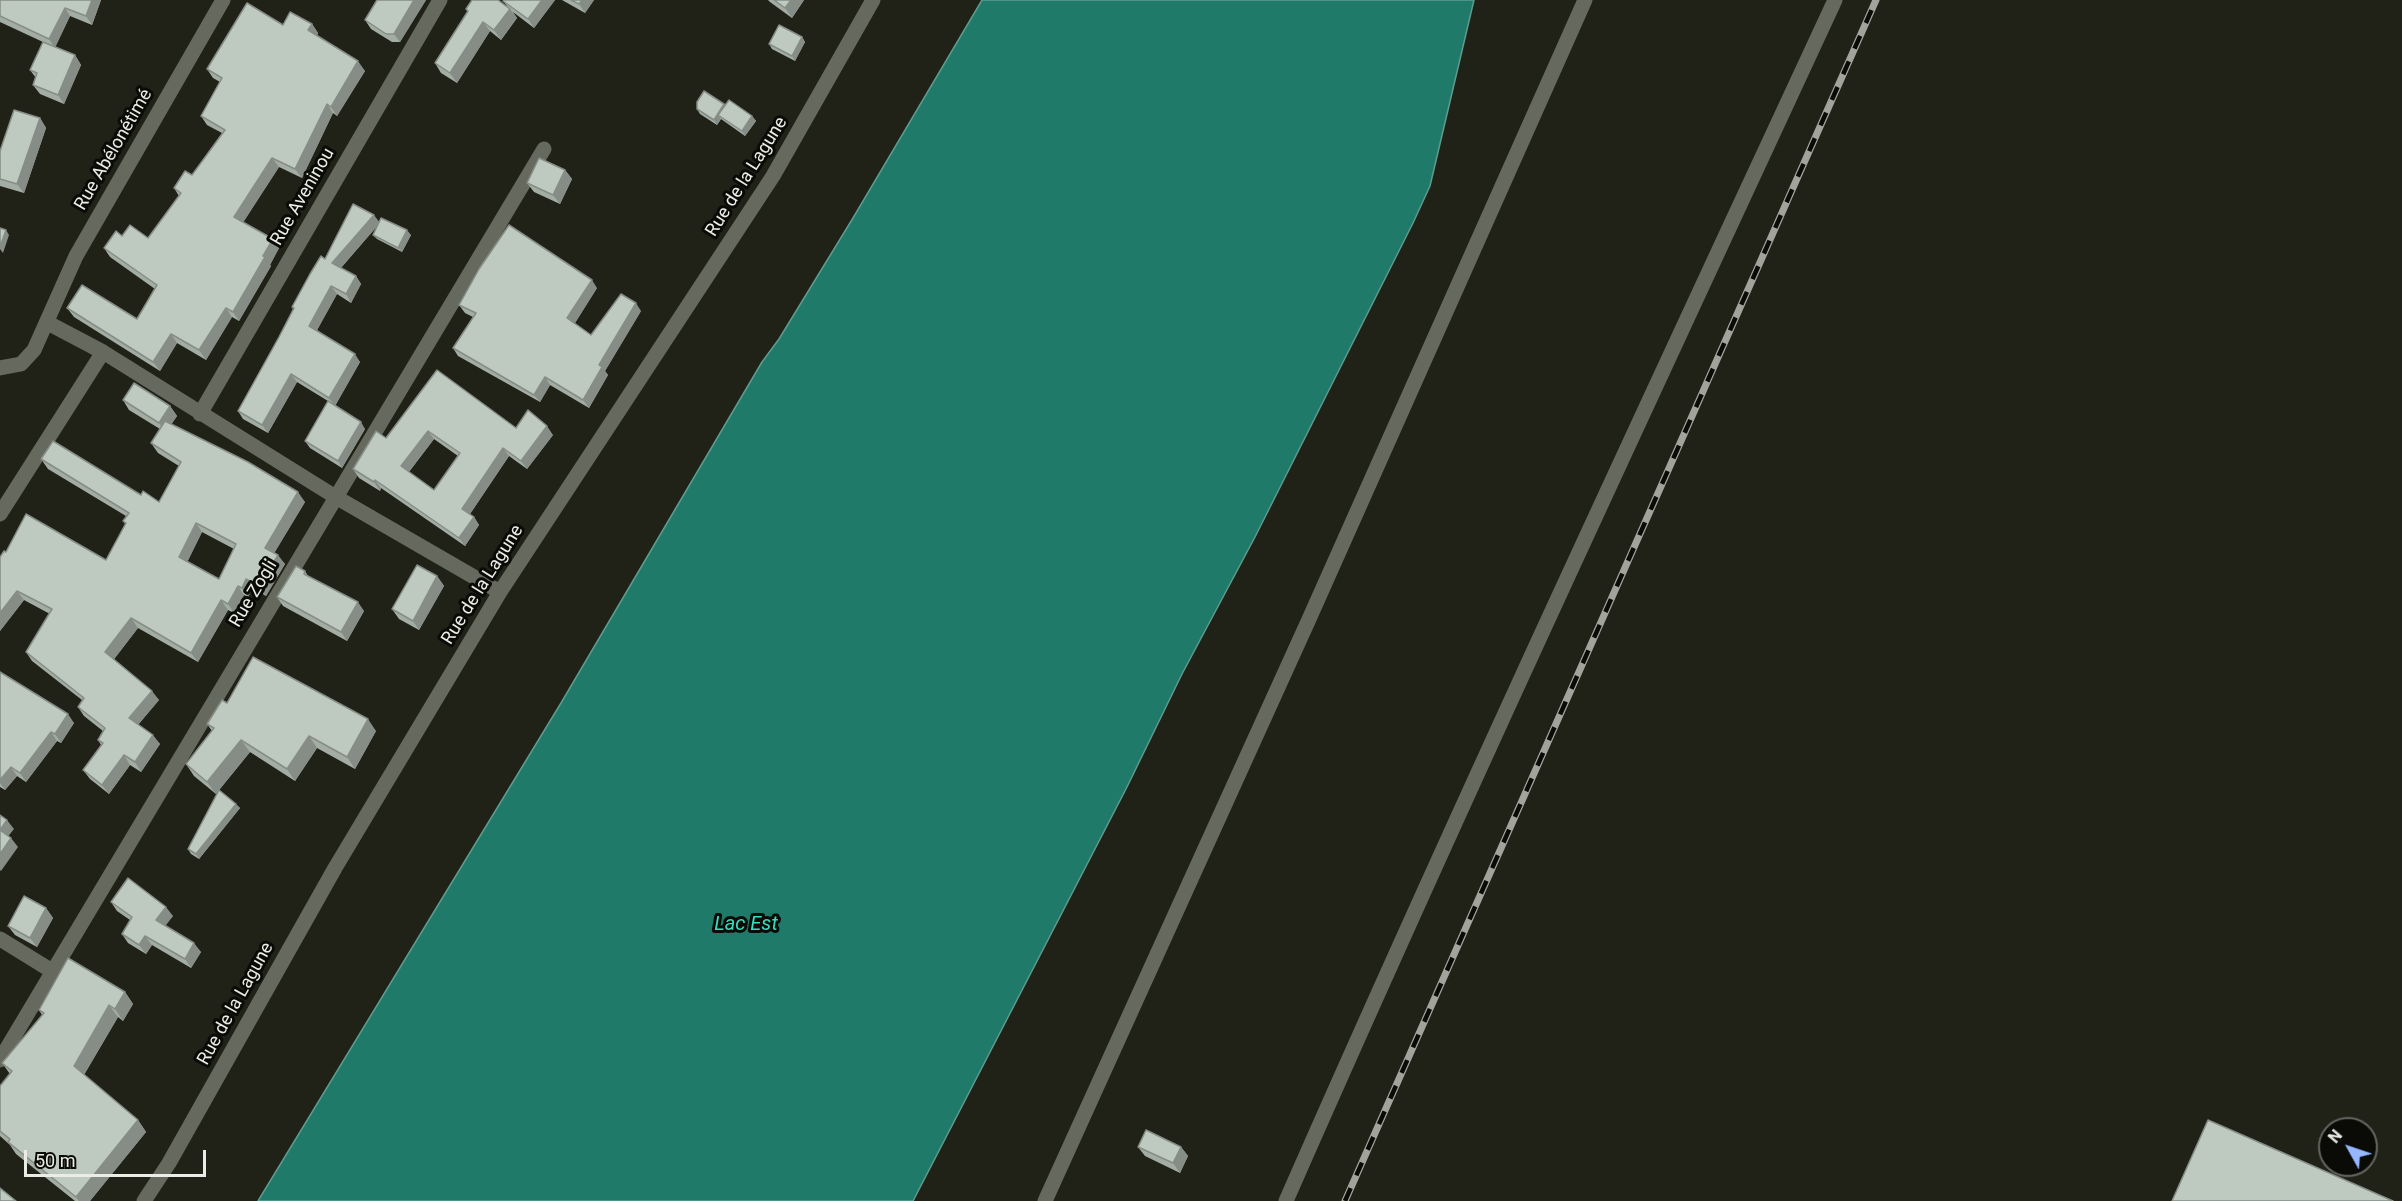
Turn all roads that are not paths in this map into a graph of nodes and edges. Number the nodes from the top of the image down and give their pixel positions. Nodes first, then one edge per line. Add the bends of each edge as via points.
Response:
1 (223, 0) edge
2 (440, 0) edge
3 (873, 0) edge
4 (1585, 0) edge
5 (1836, 0) edge
6 (544, 149) dead end
7 (48, 323) junction
8 (102, 352) junction
9 (0, 368) edge
10 (200, 414) junction
11 (334, 496) junction
12 (0, 514) edge
13 (500, 592) junction
14 (0, 939) edge
15 (52, 972) junction
16 (0, 1060) edge
17 (144, 1201) edge
18 (1045, 1201) edge
19 (1286, 1201) edge

1 - 7 street, Rue Abélonétimé via 76,256
2 - 10 street, Rue Aveninou
3 - 13 street, Rue de la Lagune via 773,176
4 - 18 street
5 - 19 street
6 - 11 street, Rue Zogli
7 - 8 street
7 - 9 street, Rue Abélonétimé via 34,350 21,364
8 - 10 street
8 - 12 street
10 - 11 street
11 - 13 street
11 - 15 street, Rue Zogli
13 - 17 street, Rue de la Lagune via 335,868
14 - 15 street
15 - 16 street, Rue Zogli

